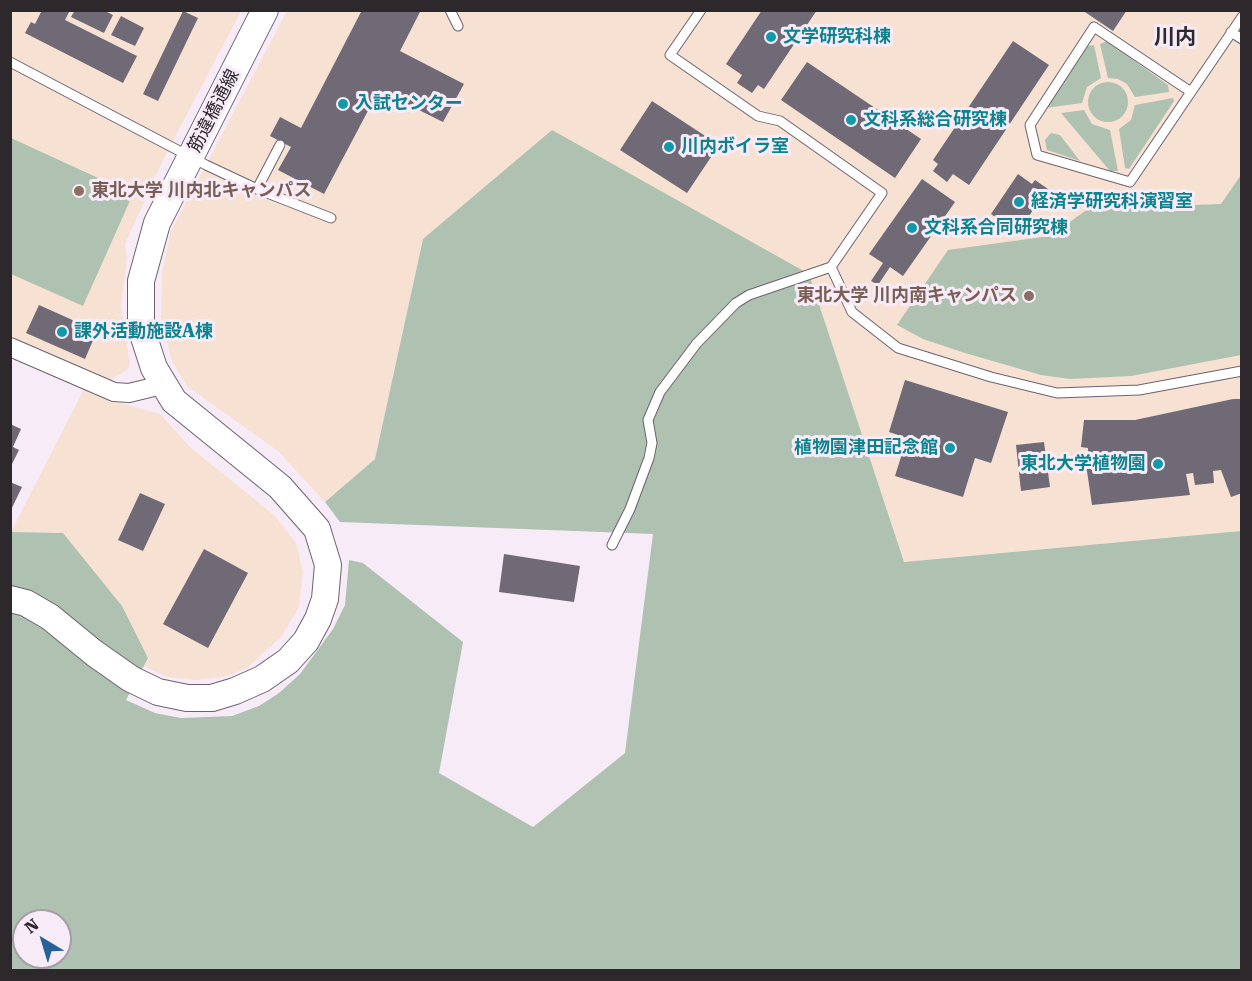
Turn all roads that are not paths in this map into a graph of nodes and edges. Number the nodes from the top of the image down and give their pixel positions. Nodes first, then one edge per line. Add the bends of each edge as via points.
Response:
1 (265, 10) edge
2 (450, 10) edge
3 (699, 11) edge
4 (1242, 17) edge
5 (458, 26) dead end
6 (1231, 32) junction
7 (1242, 39) edge
8 (10, 62) edge
9 (1191, 92) junction
10 (280, 145) dead end
11 (190, 157) junction
12 (257, 189) junction
13 (331, 218) dead end
14 (831, 267) junction
15 (10, 347) edge
16 (1242, 371) edge
17 (162, 385) junction
18 (612, 544) dead end
19 (10, 599) edge

1 - 11 street, 筋違橋通線
2 - 5 lane
3 - 14 lane via 670,55 758,116 780,121 882,194
4 - 6 lane
6 - 7 lane
6 - 9 lane
8 - 11 lane
9 - 9 lane via 1130,182 1037,155 1030,125 1094,27
10 - 12 lane
11 - 12 lane
11 - 17 street, 筋違橋通線 via 157,223 141,280 141,328
12 - 13 lane
14 - 16 lane via 852,312 898,348 991,377 1058,393 1139,390
14 - 18 lane via 749,295 697,343 660,392 648,420 650,458
15 - 17 street via 114,392 129,393
17 - 19 street, 筋違橋通線 via 187,414 280,487 317,529 328,565 328,583 318,619 306,641 288,661 262,679 212,698 187,698 158,692 131,679 50,616

